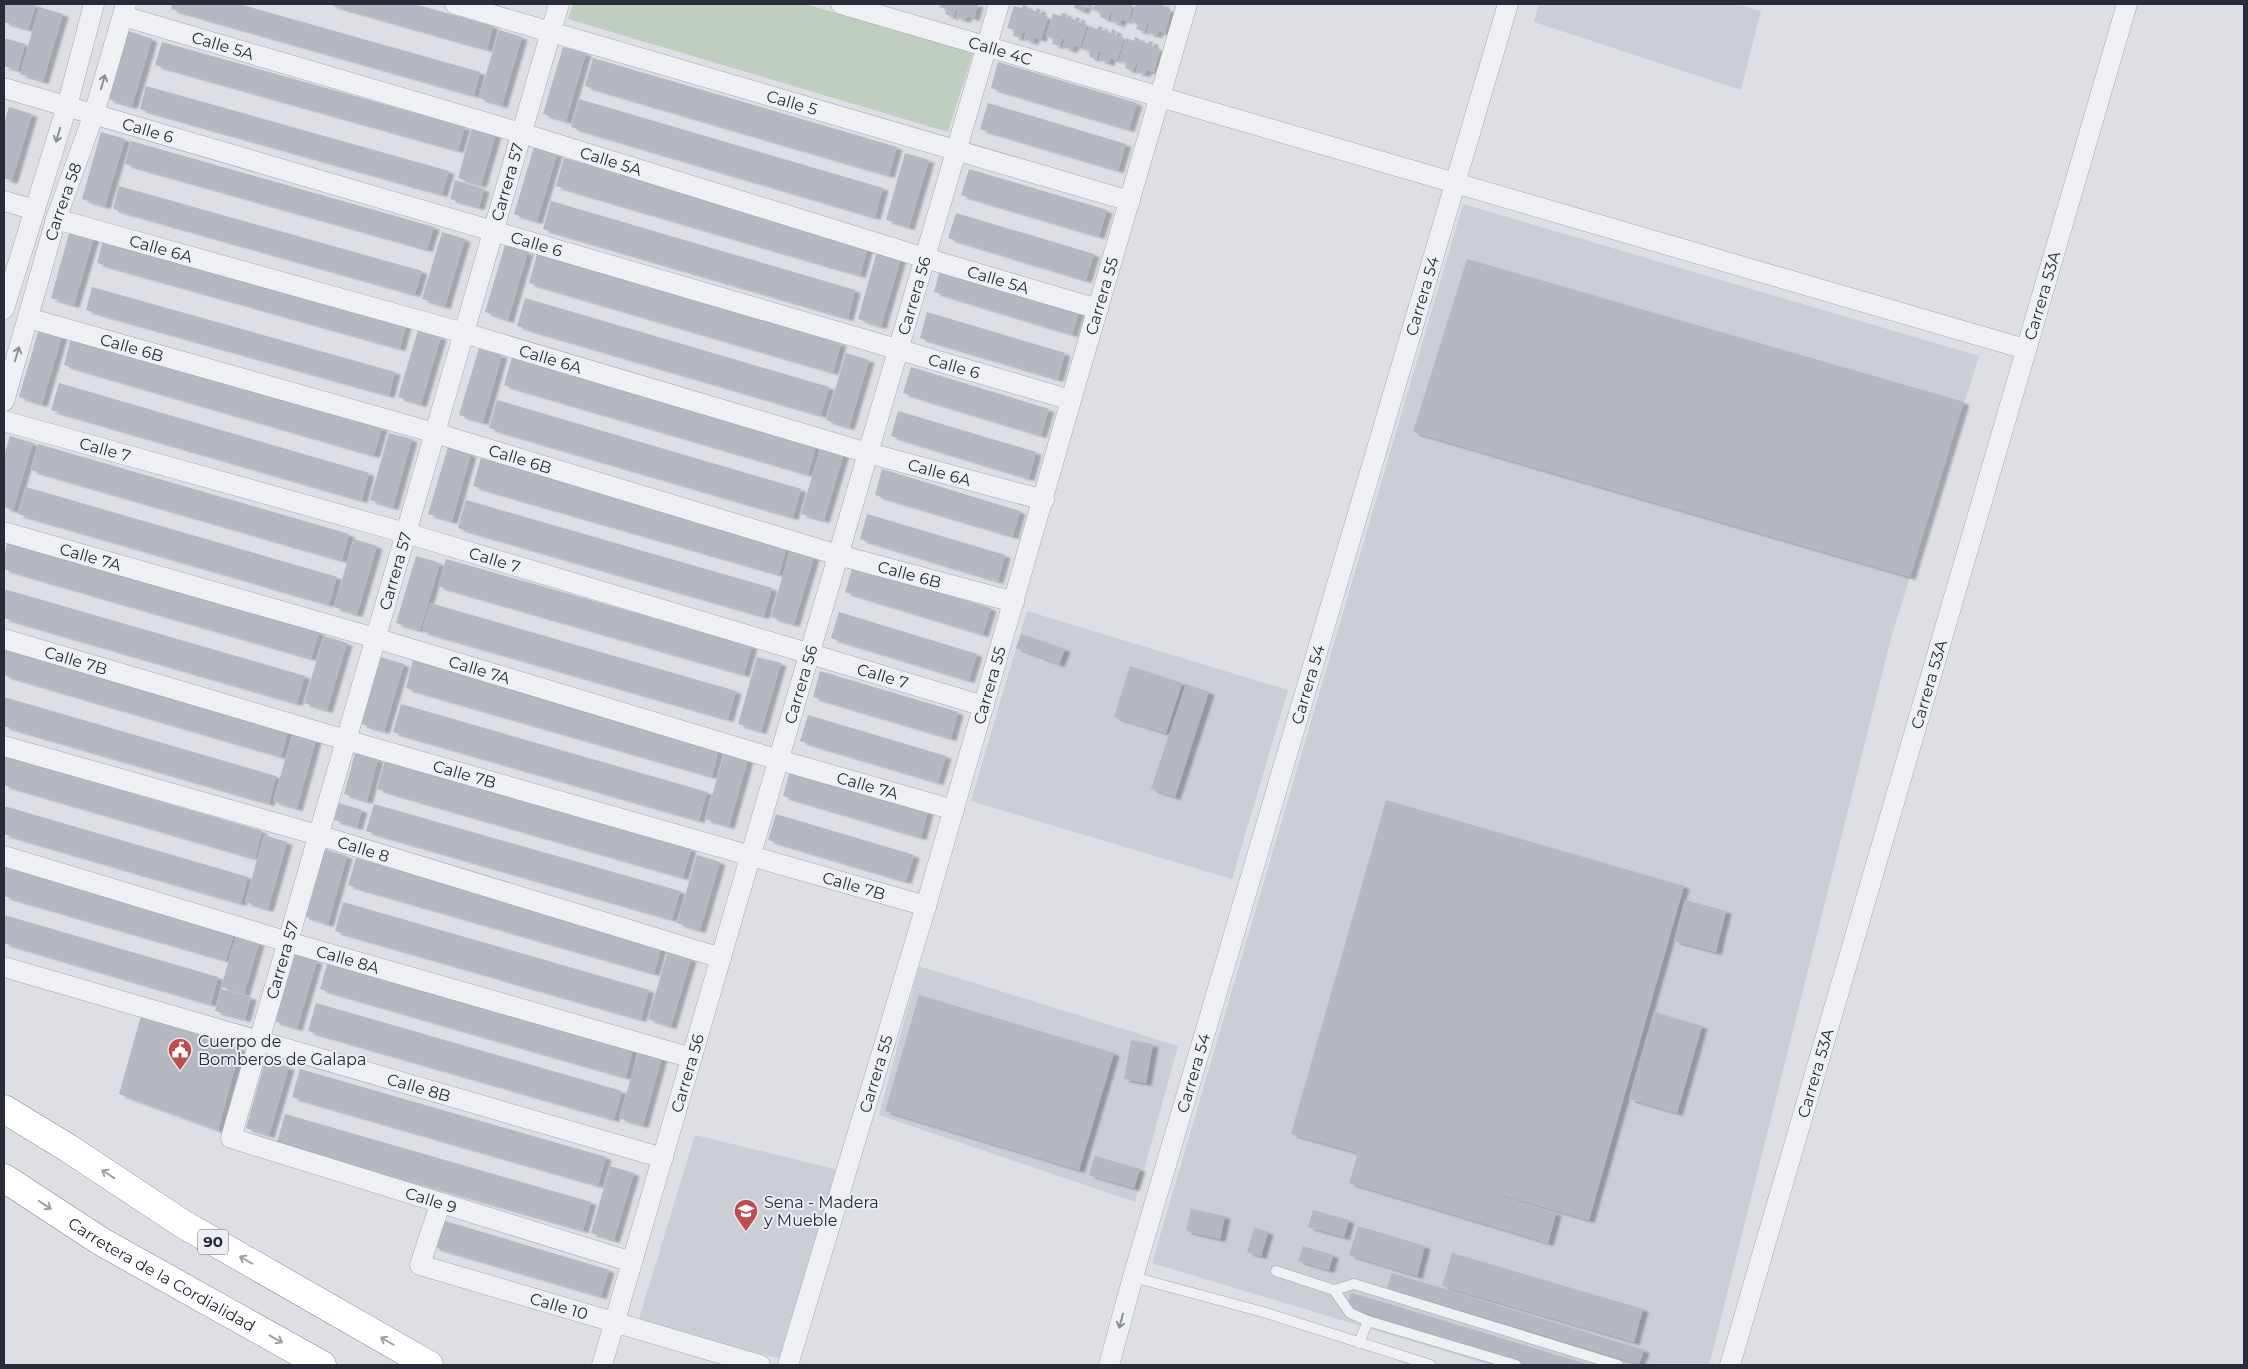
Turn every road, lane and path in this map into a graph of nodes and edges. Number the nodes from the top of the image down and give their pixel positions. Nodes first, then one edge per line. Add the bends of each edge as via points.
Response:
1 (455, 4) edge
2 (559, 4) edge
3 (841, 4) edge
4 (999, 4) edge
5 (1187, 4) edge
6 (1508, 4) edge
7 (2127, 4) edge
8 (88, 5) edge
9 (124, 10) edge
10 (550, 32) junction
11 (987, 46) junction
12 (4, 88) edge
13 (1160, 97) junction
14 (67, 106) junction
15 (94, 114) junction
16 (521, 133) junction
17 (956, 151) junction
18 (1455, 183) junction
19 (4, 200) edge
20 (1130, 201) junction
21 (35, 210) junction
22 (56, 219) junction
23 (493, 232) junction
24 (925, 258) junction
25 (4, 308) edge
26 (1098, 309) junction
27 (28, 318) junction
28 (464, 332) junction
29 (898, 348) junction
30 (2024, 349) junction
31 (1071, 400) junction
32 (4, 401) edge
33 (4, 422) edge
34 (435, 433) junction
35 (868, 453) junction
36 (1044, 500) junction
37 (4, 532) edge
38 (406, 533) junction
39 (838, 555) junction
40 (1014, 602) junction
41 (375, 638) junction
42 (4, 639) edge
43 (809, 655) junction
44 (984, 706) junction
45 (346, 740) junction
46 (4, 746) edge
47 (779, 760) junction
48 (954, 810) junction
49 (318, 835) junction
50 (751, 855) junction
51 (4, 856) edge
52 (926, 906) junction
53 (288, 942) junction
54 (721, 958) junction
55 (4, 967) edge
56 (259, 1041) junction
57 (692, 1058) junction
58 (4, 1109) edge
59 (231, 1138) joint
60 (663, 1158) junction
61 (4, 1178) edge
62 (440, 1204) junction
63 (632, 1262) junction
64 (1276, 1271) dead end
65 (1133, 1277) junction
66 (1334, 1290) junction
67 (615, 1321) junction
68 (1368, 1321) junction
69 (1359, 1343) junction
70 (322, 1365) edge
71 (429, 1365) edge
72 (602, 1365) edge
73 (760, 1365) edge
74 (788, 1365) edge
75 (1109, 1365) edge
76 (1431, 1365) edge
77 (1516, 1365) edge
78 (1618, 1365) edge
79 (1730, 1365) edge

1 - 10 street, Calle 5
2 - 10 street, Carrera 57
3 - 11 street, Calle 4C
4 - 11 street, Carrera 56
5 - 13 street, Carrera 55
6 - 18 street, Carrera 54
7 - 30 street, Carrera 53A
8 - 14 street, Carrera 58
15 -> 9 street, Carrera 58
9 - 16 street, Calle 5A
10 - 16 street, Carrera 57
10 - 17 street, Calle 5
11 - 13 street, Calle 4C
11 - 17 street, Carrera 56
12 - 14 street, Calle 6
13 - 18 street, Calle 4C
13 - 20 street, Carrera 55
14 - 15 street, Calle 6
14 -> 21 street, Carrera 58
15 - 22 street, Carrera 58
15 - 23 street, Calle 6
16 - 23 street, Carrera 57
16 - 24 street, Calle 5A
17 - 20 street, Calle 5
17 - 24 street, Carrera 56
18 - 30 street, Calle 4C
18 - 65 street, Carrera 54
19 - 21 street
20 - 26 street, Carrera 55
21 - 25 street, Carrera 58
22 - 27 street, Carrera 58
22 - 28 street, Calle 6A
23 - 28 street, Carrera 57
23 - 29 street, Calle 6
24 - 26 street, Calle 5A
24 - 29 street, Carrera 56
26 - 31 street, Carrera 55
32 -> 27 street, Carrera 58
27 - 34 street, Calle 6B
28 - 34 street, Carrera 57
28 - 35 street, Calle 6A
29 - 31 street, Calle 6
29 - 35 street, Carrera 56
30 - 79 street, Carrera 53A
31 - 36 street, Carrera 55
33 - 38 street, Calle 7
34 - 38 street, Carrera 57
34 - 39 street, Calle 6B
35 - 36 street, Calle 6A
35 - 39 street, Carrera 56
36 - 40 street, Carrera 55
37 - 41 street, Calle 7A
38 - 41 street, Carrera 57
38 - 43 street, Calle 7
39 - 40 street, Calle 6B
39 - 43 street, Carrera 56
40 - 44 street, Carrera 55
41 - 45 street, Carrera 57
41 - 47 street, Calle 7A
42 - 45 street, Calle 7B
43 - 44 street, Calle 7
43 - 47 street, Carrera 56
44 - 48 street, Carrera 55
45 - 49 street, Carrera 57
45 - 50 street, Calle 7B
46 - 49 street, Calle 8
47 - 48 street, Calle 7A
47 - 50 street, Carrera 56
48 - 52 street, Carrera 55
49 - 53 street, Carrera 57
49 - 54 street, Calle 8
50 - 52 street, Calle 7B
50 - 54 street, Carrera 56
51 - 53 street, Calle 8A
52 - 74 street, Carrera 55
53 - 56 street, Carrera 57
53 - 57 street, Calle 8A
54 - 57 street, Carrera 56
55 - 56 street, Calle 8B
56 - 59 street, Carrera 57
56 - 60 street, Calle 8B
57 - 60 street, Carrera 56
71 -> 58 highway, 90 via 183,1224
59 - 62 street, Calle 9
60 - 63 street, Carrera 56
61 -> 70 highway, Carretera de la Cordialidad via 102,1242
62 - 63 street, Calle 9
62 - 67 street, Calle 10 via 420,1265
63 - 67 street, Carrera 56
64 - 66 lane
65 - 69 lane via 1246,1307
65 -> 75 street, Carrera 54
66 - 68 lane via 1350,1313
66 - 78 lane via 1354,1284
67 - 72 street, Carrera 56
67 - 73 street, Calle 10
68 - 69 lane
68 - 77 lane
69 - 76 lane

